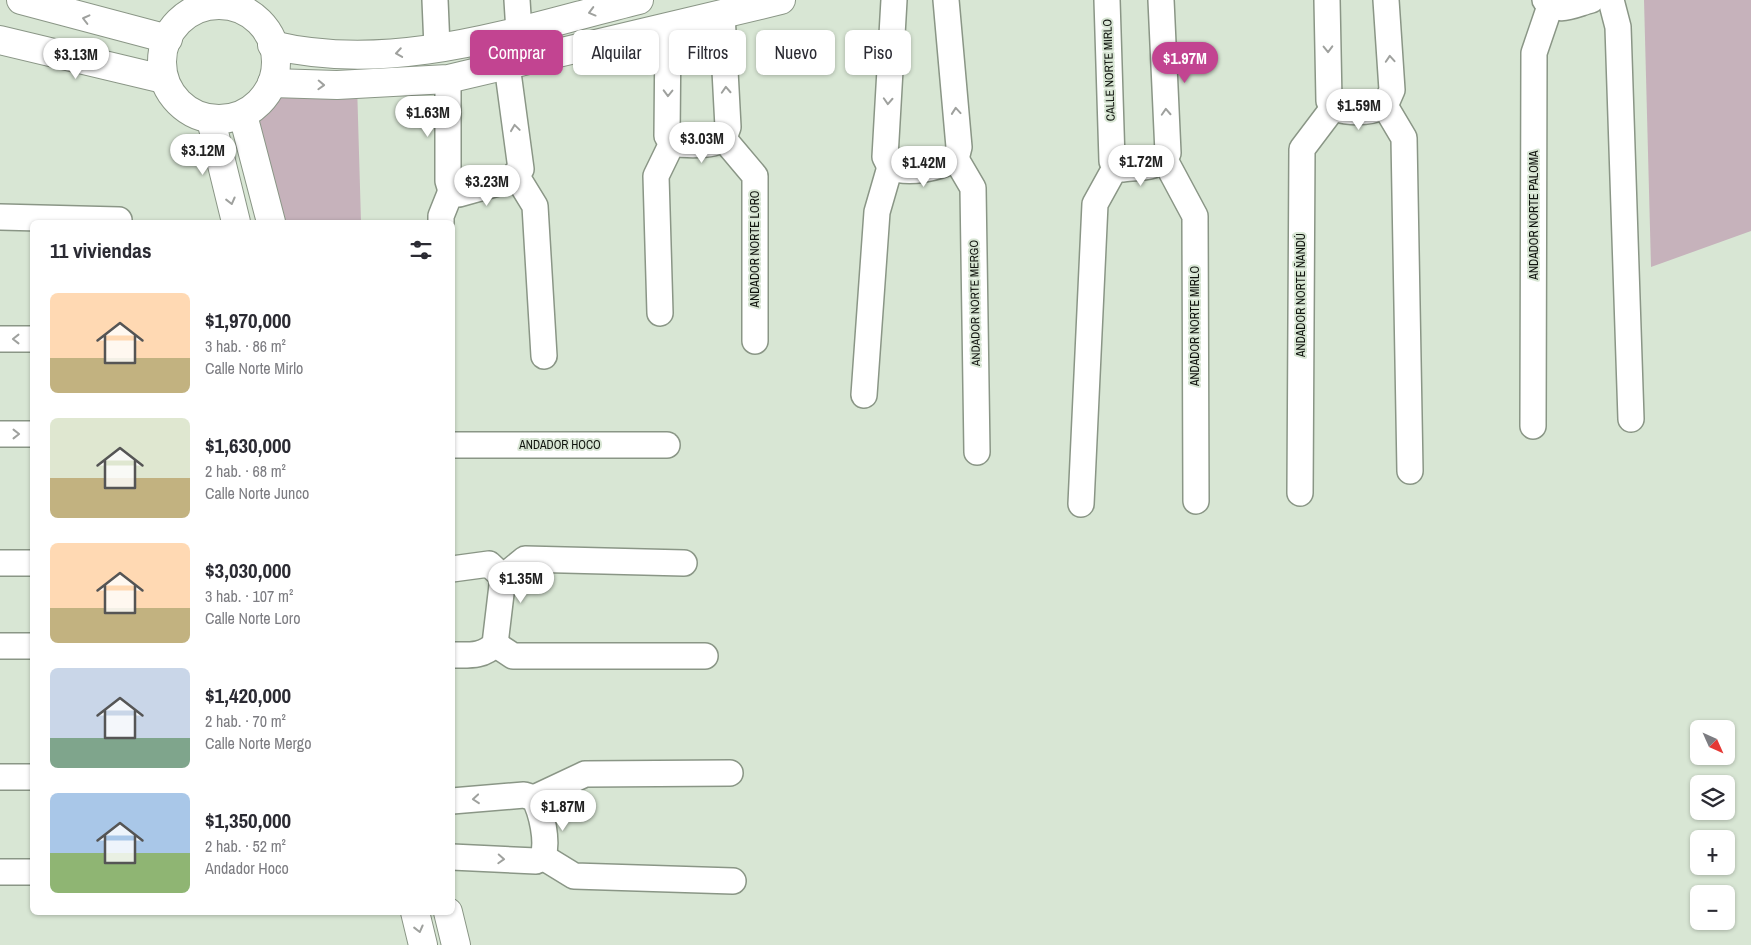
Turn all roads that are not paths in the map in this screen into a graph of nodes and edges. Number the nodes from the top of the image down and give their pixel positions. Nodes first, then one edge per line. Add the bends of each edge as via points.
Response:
1 (21, 0) edge
2 (435, 0) edge
3 (517, 0) edge
4 (639, 0) edge
5 (780, 0) edge
6 (894, 0) edge
7 (946, 0) edge
8 (1107, 0) edge
9 (1161, 0) edge
10 (1327, 0) edge
11 (1386, 0) edge
12 (1591, 0) edge
13 (1611, 0) edge
14 (1547, 3) edge
15 (722, 14) junction
16 (668, 27) junction
17 (519, 30) edge
18 (526, 30) edge
19 (168, 39) junction
20 (0, 40) edge
21 (470, 41) edge
22 (272, 45) junction
23 (438, 47) junction
24 (563, 52) edge
25 (470, 74) edge
26 (508, 75) edge
27 (163, 79) junction
28 (448, 79) junction
29 (272, 83) junction
30 (1385, 106) junction
31 (1333, 108) junction
32 (243, 114) junction
33 (211, 120) junction
34 (723, 138) junction
35 (672, 143) junction
36 (956, 159) junction
37 (1165, 160) junction
38 (1116, 166) junction
39 (890, 167) junction
40 (516, 175) junction
41 (451, 190) junction
42 (0, 217) edge
43 (119, 220) dead end
44 (236, 220) edge
45 (270, 220) edge
46 (442, 220) edge
47 (660, 313) dead end
48 (0, 339) edge
49 (30, 339) edge
50 (755, 341) dead end
51 (544, 356) dead end
52 (864, 394) dead end
53 (1631, 419) dead end
54 (1533, 426) dead end
55 (0, 434) edge
56 (30, 434) edge
57 (455, 445) edge
58 (667, 445) dead end
59 (978, 452) dead end
60 (1410, 471) dead end
61 (1300, 493) dead end
62 (1196, 500) dead end
63 (1081, 504) dead end
64 (0, 563) edge
65 (30, 563) edge
66 (684, 563) dead end
67 (455, 569) edge
68 (503, 577) junction
69 (495, 644) junction
70 (0, 646) edge
71 (30, 646) edge
72 (455, 656) edge
73 (705, 656) dead end
74 (730, 773) dead end
75 (0, 777) edge
76 (30, 777) edge
77 (534, 798) junction
78 (455, 801) edge
79 (455, 857) edge
80 (543, 857) junction
81 (0, 872) edge
82 (30, 872) edge
83 (733, 881) dead end
84 (416, 915) edge
85 (449, 915) edge
86 (423, 945) edge
87 (456, 945) edge

19 -> 1 street
2 - 23 street
3 - 17 street
4 -> 18 street
5 - 15 street
6 -> 39 street via 885,157
36 -> 7 street via 960,147
8 - 38 street, CALLE NORTE MIRLO via 1112,162
37 -> 9 street via 1168,153
10 -> 31 street via 1328,101
30 -> 11 street via 1392,90
12 - 14 street via 1558,9
13 - 53 street via 1618,26
14 - 54 street, ANDADOR NORTE PALOMA via 1534,53
15 - 16 street
34 -> 15 street via 728,127
16 - 24 street
16 -> 35 street via 667,136
19 - 22 street via 178,21 205,6 236,7 263,24
19 - 27 street via 162,48
20 - 27 street
21 - 23 street
23 -> 22 street via 389,55 303,53
22 - 29 street via 276,53
25 - 28 street
40 -> 26 street via 521,169
27 - 33 street via 181,106
29 -> 28 street via 337,85
28 - 41 street via 448,181
29 - 32 street via 261,102
30 - 31 street via 1374,111
30 - 60 street via 1404,138
31 - 61 street, ANDADOR NORTE ÑANDÚ via 1302,149
32 - 33 street
32 - 45 street
33 -> 44 street
34 - 35 street via 715,143
34 - 50 street, ANDADOR NORTE LORO via 755,176
35 - 47 street via 656,176
36 - 39 street via 903,172
36 - 59 street, ANDADOR NORTE MERGO via 973,188
37 - 38 street via 1122,170
37 - 62 street, ANDADOR NORTE MIRLO via 1195,216
38 - 63 street via 1095,204
39 - 52 street via 877,212
40 - 41 street via 509,180 459,194
40 - 51 street via 535,206
41 - 46 street
42 - 43 street
49 -> 48 street
55 -> 56 street
57 - 58 street, ANDADOR HOCO
64 - 65 street
66 - 68 street via 525,559
67 - 68 street via 489,564
68 - 69 street
69 - 72 street via 479,655
69 - 73 street via 512,656
70 - 71 street
74 - 77 street via 585,774
75 - 76 street
77 -> 78 street via 524,795
77 - 80 street via 546,848
79 -> 80 street via 536,861
80 - 83 street via 574,876
81 - 82 street
84 -> 86 street
85 - 87 street

